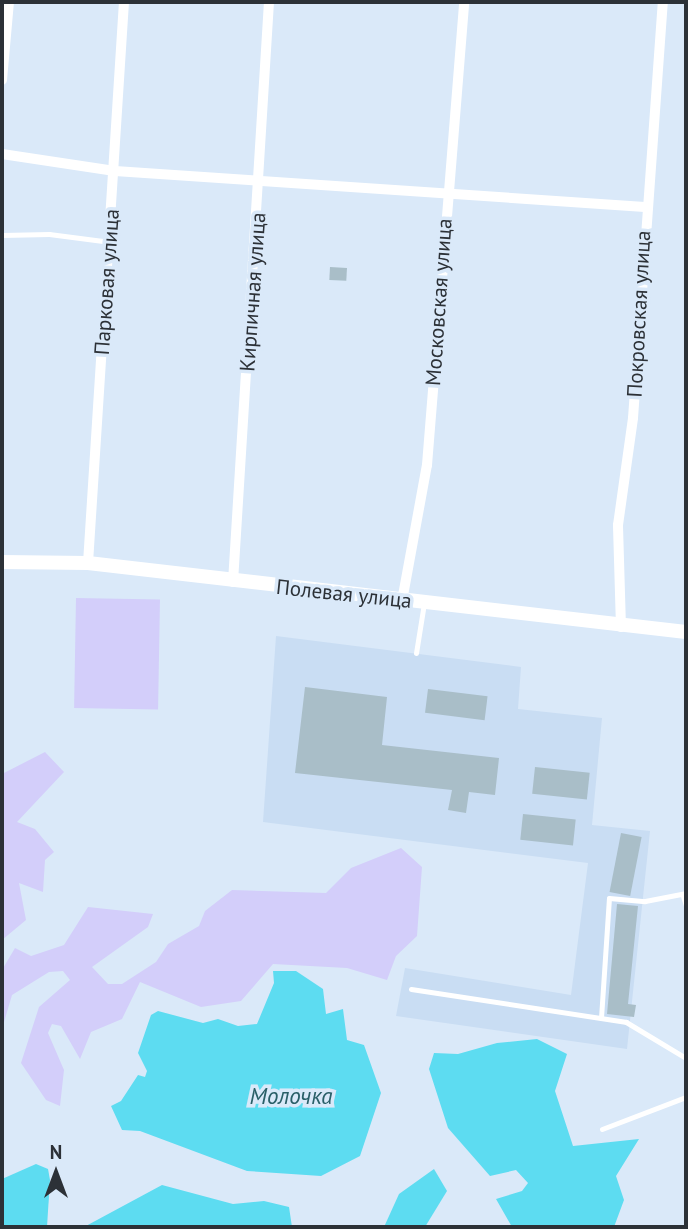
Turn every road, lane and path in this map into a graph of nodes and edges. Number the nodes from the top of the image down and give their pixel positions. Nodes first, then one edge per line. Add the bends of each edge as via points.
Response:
1 (9, 2) edge
2 (124, 2) edge
3 (269, 2) edge
4 (464, 2) edge
5 (663, 2) edge
6 (2, 80) edge
7 (2, 154) edge
8 (115, 171) junction
9 (261, 181) junction
10 (447, 197) junction
11 (645, 207) junction
12 (2, 235) edge
13 (110, 243) junction
14 (2, 562) edge
15 (88, 563) junction
16 (233, 582) junction
17 (402, 600) junction
18 (424, 603) junction
19 (621, 626) junction
20 (686, 632) edge
21 (416, 653) dead end
22 (685, 895) edge
23 (686, 906) edge
24 (411, 989) dead end
25 (601, 1018) junction
26 (686, 1058) edge
27 (686, 1097) edge
28 (601, 1129) dead end

1 - 6 street
2 - 8 street, Парковая улица
3 - 9 street, Кирпичная улица
4 - 10 street, Московская улица
5 - 11 street, Покровская улица
7 - 8 street
8 - 9 street
8 - 13 street, Парковая улица
9 - 10 street
9 - 16 street, Кирпичная улица
10 - 11 street
10 - 17 street, Московская улица via 427,465
11 - 19 street, Покровская улица via 633,418 618,525
12 - 13 lane via 49,234
13 - 15 street, Парковая улица
14 - 15 street, Полевая улица
15 - 16 street, Полевая улица
16 - 17 street, Полевая улица
17 - 18 street, Полевая улица
18 - 19 street, Полевая улица
18 - 21 lane
19 - 20 street, Полевая улица
22 - 23 lane
22 - 25 lane via 609,898
24 - 25 lane
25 - 26 lane via 626,1022
27 - 28 lane

